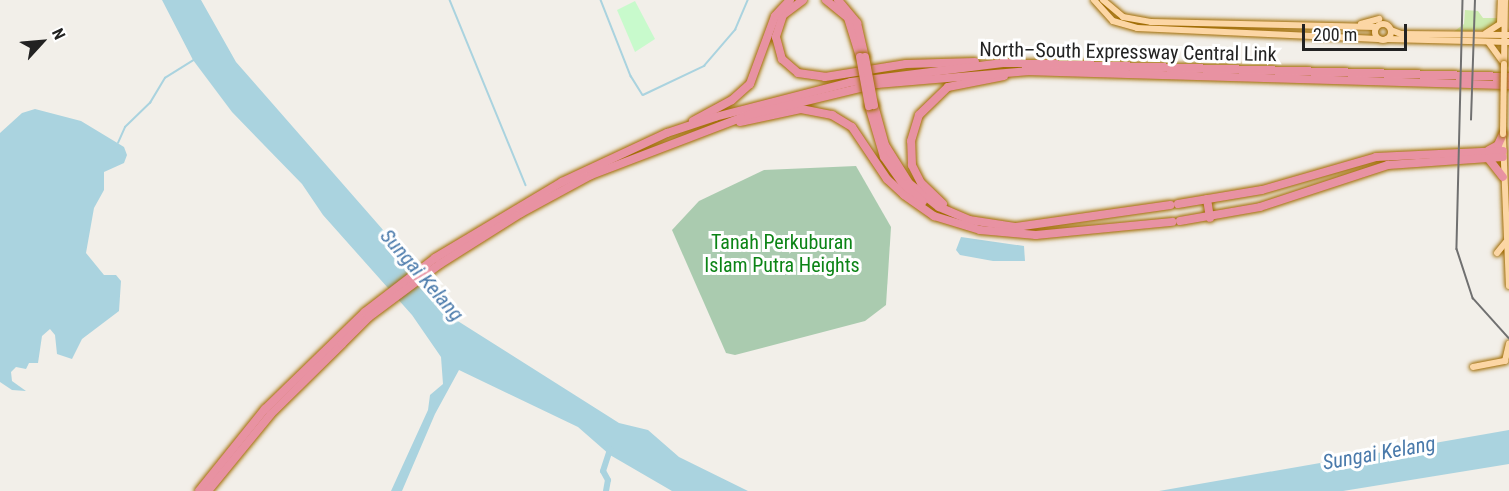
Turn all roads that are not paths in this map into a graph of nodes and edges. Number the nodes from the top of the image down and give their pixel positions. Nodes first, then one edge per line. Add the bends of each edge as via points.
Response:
1 (790, 0) edge
2 (803, 0) edge
3 (826, 0) edge
4 (838, 0) edge
5 (1094, 0) edge
6 (1103, 0) edge
7 (1503, 0) edge
8 (1379, 19) dead end
9 (1349, 27) junction
10 (1376, 27) junction
11 (1391, 30) junction
12 (1480, 35) junction
13 (1378, 39) junction
14 (1387, 39) junction
15 (1507, 39) edge
16 (1489, 44) junction
17 (863, 57) junction
18 (1003, 63) junction
19 (1504, 64) junction
20 (1029, 71) junction
21 (1509, 77) edge
22 (1509, 85) edge
23 (871, 106) junction
24 (718, 124) junction
25 (667, 133) junction
26 (1503, 134) junction
27 (1503, 150) junction
28 (1486, 154) junction
29 (1503, 177) junction
30 (1207, 199) junction
31 (1210, 218) junction
32 (969, 220) junction
33 (949, 221) junction
34 (1507, 238) junction
35 (1505, 255) edge
36 (437, 261) junction
37 (1508, 270) edge
38 (1509, 286) edge
39 (367, 315) junction
40 (1509, 343) edge
41 (1473, 367) dead end
42 (199, 491) edge
43 (208, 491) edge

1 - 25 highway via 775,16 760,65 746,88 732,100
2 - 18 highway via 783,15 776,37 782,59 803,75 825,77 939,61
3 - 17 highway via 848,18
4 - 17 highway via 855,20
5 - 13 main road via 1113,21 1137,28
6 - 9 main road via 1123,17 1151,22
7 - 12 main road via 1500,24
7 - 15 main road
8 - 9 main road
9 - 10 main road
10 - 11 main road via 1385,24
10 - 13 main road
11 - 12 main road via 1401,34
11 - 14 main road
12 - 15 main road
13 - 14 main road
14 - 16 main road
15 - 16 main road
15 - 19 main road
16 - 19 main road via 1499,52
17 - 23 highway, bridge
18 - 21 highway, North–South Expressway Central Link
18 - 25 highway, North–South Expressway Central Link via 851,82 746,107
19 - 26 main road, bridge
20 - 22 highway, North–South Expressway Central Link
20 - 24 highway, North–South Expressway Central Link via 877,84
20 - 32 highway via 948,87 929,101 916,121 910,148 915,174 933,196
23 - 32 highway via 885,146 909,183 939,207
23 - 33 highway via 876,138 896,175 916,197
24 - 33 highway via 801,110 832,115 852,127 897,189 934,216
24 - 36 highway, North–South Expressway Central Link via 591,175
25 - 36 highway, North–South Expressway Central Link via 519,205
26 - 27 main road
26 - 28 highway via 1498,145
27 - 28 highway
27 - 29 main road
28 - 29 highway
28 - 30 highway via 1377,157 1262,189
28 - 31 highway via 1388,165 1260,207
29 - 34 main road
30 - 31 highway
30 - 32 highway via 1016,227
31 - 33 highway via 1020,235 992,233
34 - 35 main road
34 - 35 main road
35 - 37 main road
36 - 39 highway, North–South Expressway Central Link
37 - 38 main road
39 - 42 highway, North–South Expressway Central Link via 265,409
39 - 43 highway, North–South Expressway Central Link via 271,414
40 - 41 main road via 1504,361

